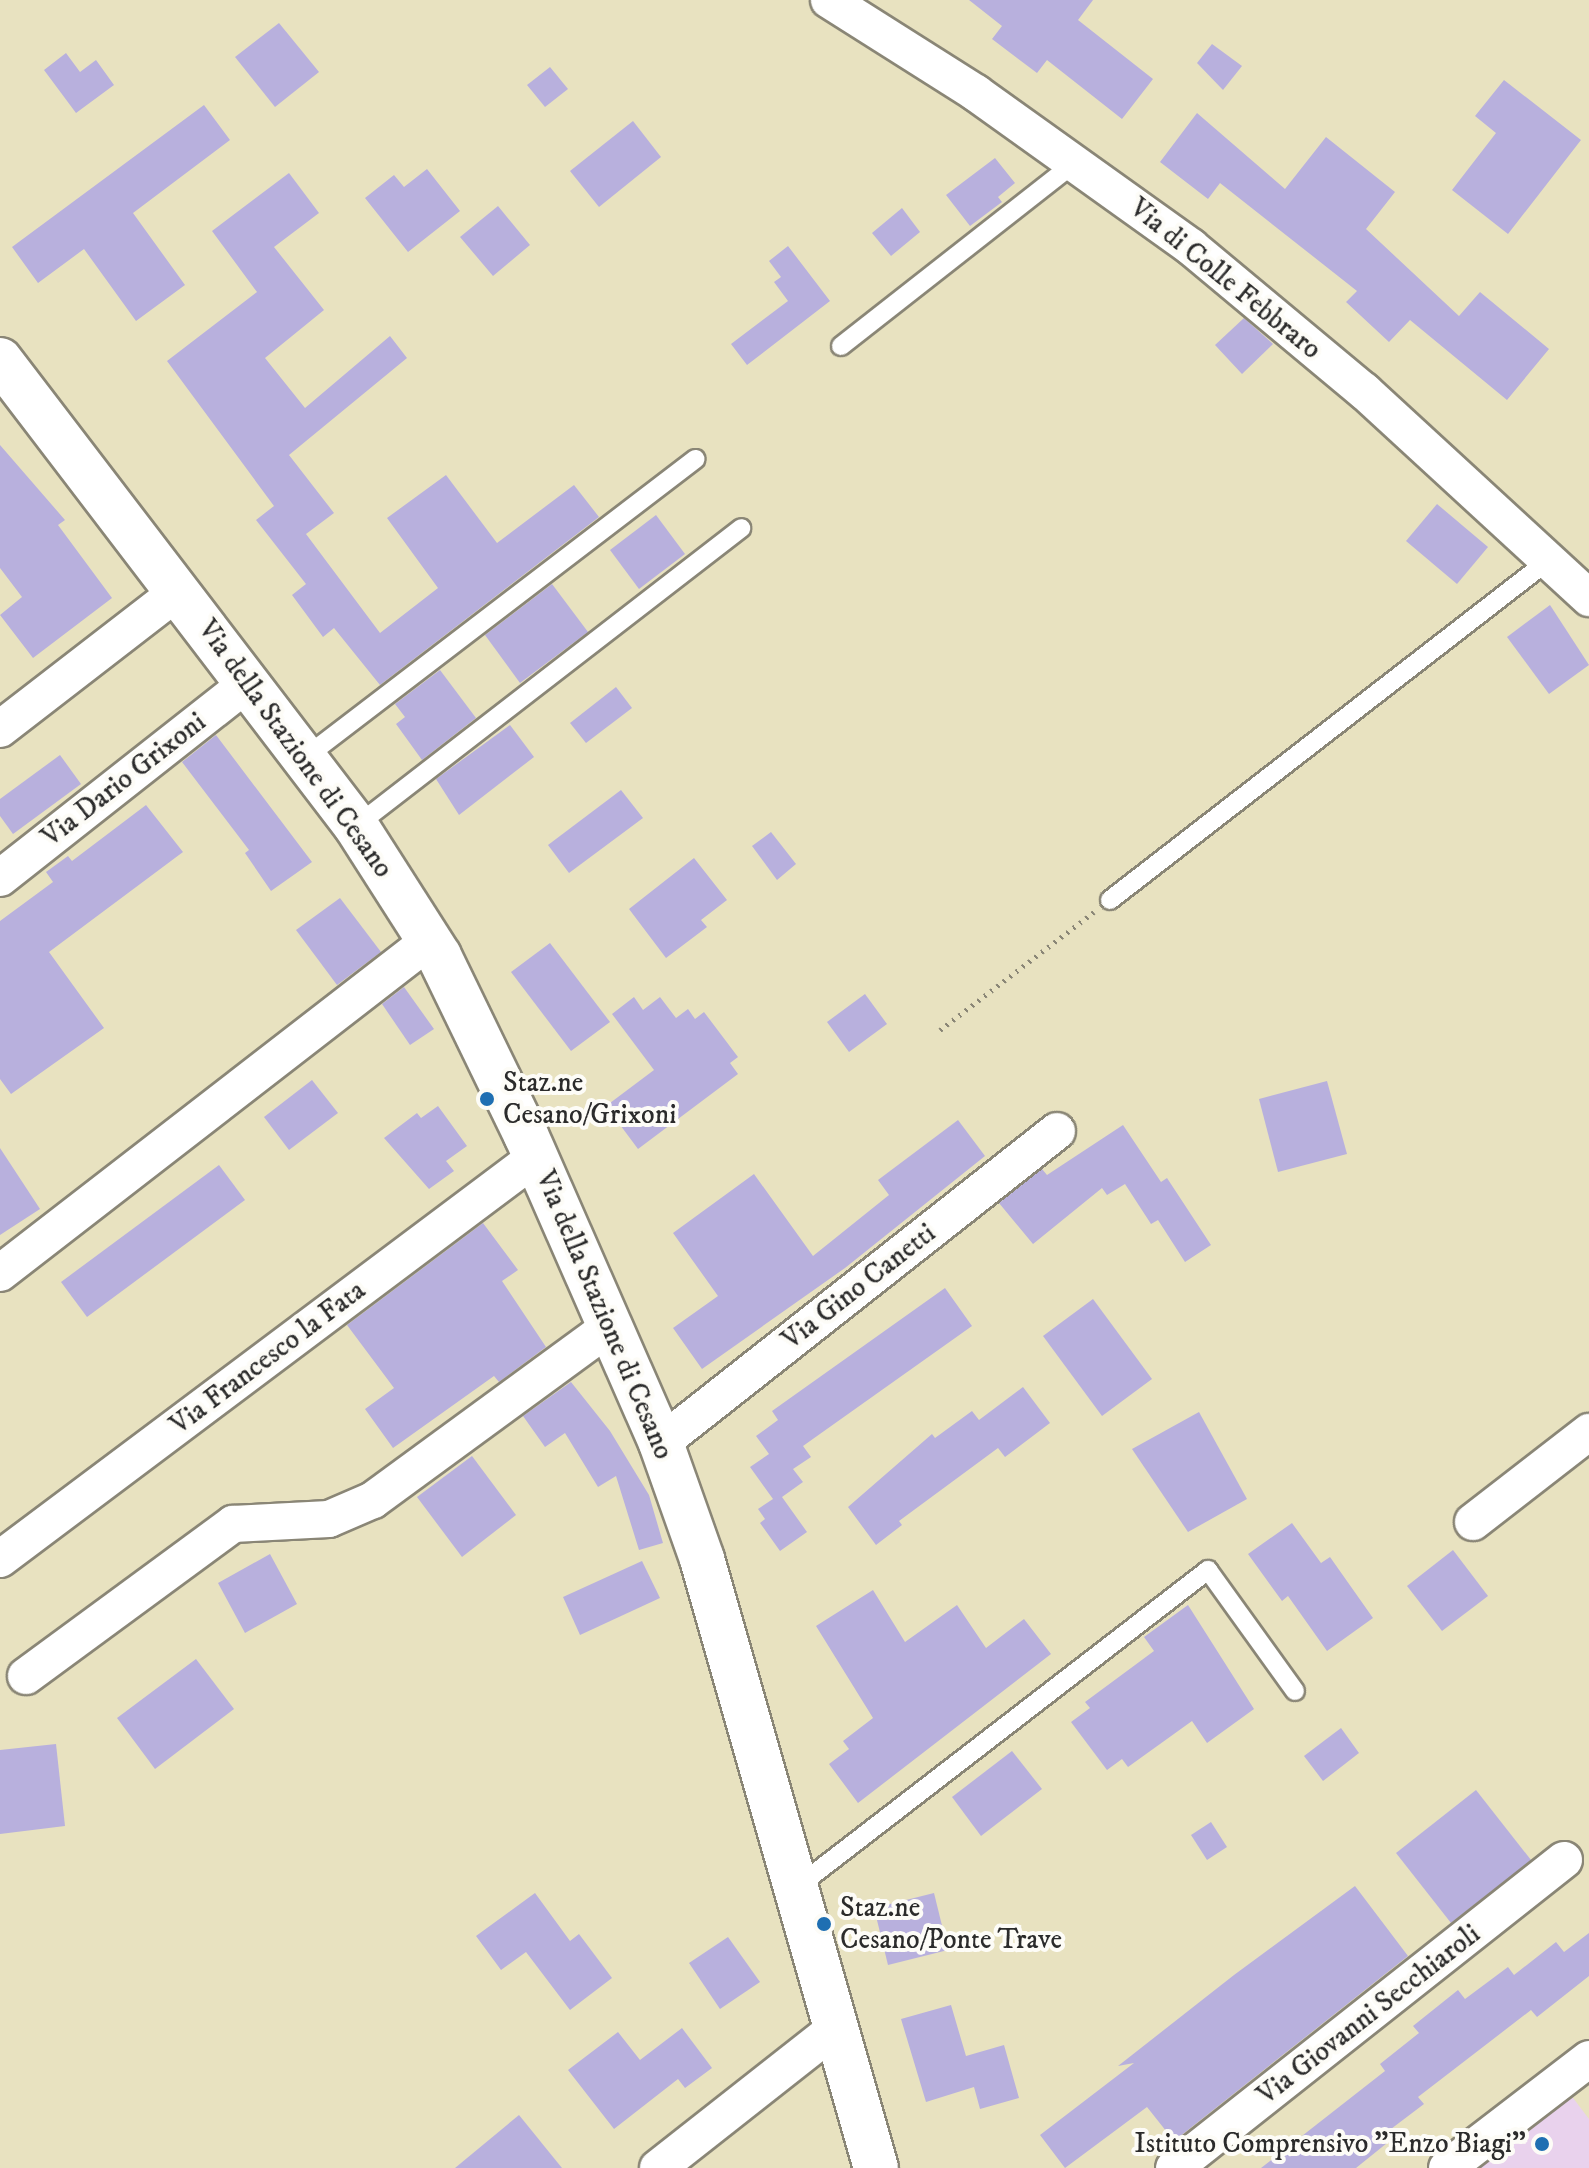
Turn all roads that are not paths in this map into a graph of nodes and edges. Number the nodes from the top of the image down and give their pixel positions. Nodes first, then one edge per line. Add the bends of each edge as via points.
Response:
1 (829, 0) edge
2 (1074, 163) junction
3 (841, 346) dead end
4 (0, 360) edge
5 (696, 459) dead end
6 (741, 528) dead end
7 (1549, 560) junction
8 (180, 590) junction
9 (1589, 598) edge
10 (249, 682) junction
11 (0, 729) edge
12 (307, 756) junction
13 (356, 826) junction
14 (0, 878) edge
15 (1110, 900) road end
16 (429, 941) junction
17 (1057, 1131) dead end
18 (536, 1157) junction
19 (0, 1273) edge
20 (611, 1326) junction
21 (1589, 1432) edge
22 (661, 1443) junction
23 (1473, 1522) dead end
24 (0, 1559) edge
25 (26, 1676) dead end
26 (1295, 1691) dead end
27 (1564, 1860) dead end
28 (797, 1887) junction
29 (837, 2027) junction
30 (1584, 2075) edge
31 (658, 2168) edge
32 (876, 2168) edge
33 (1174, 2168) edge
34 (1447, 2168) edge

1 - 2 street, Via di Colle Febbraro via 930,61
2 - 3 lane
2 - 7 street, Via di Colle Febbraro via 1226,276 1364,391
4 - 8 street, Via della Stazione di Cesano
5 - 12 lane
6 - 13 lane
7 - 9 street, Via di Colle Febbraro
7 - 15 lane
8 - 10 street, Via della Stazione di Cesano
8 - 11 street
10 - 12 street, Via della Stazione di Cesano
10 - 14 street, Via Dario Grixoni
12 - 13 street, Via della Stazione di Cesano
13 - 16 street, Via della Stazione di Cesano
16 - 18 street, Via della Stazione di Cesano
16 - 19 street
17 - 22 street, Via Gino Canetti
18 - 20 street, Via della Stazione di Cesano
18 - 24 street, Via Francesco la Fata
20 - 22 street, Via della Stazione di Cesano
20 - 25 street via 361,1507 329,1519 233,1524
21 - 23 street
22 - 28 street, Via della Stazione di Cesano via 702,1559
26 - 28 lane via 1208,1570
27 - 33 street, Via Giovanni Secchiaroli
28 - 29 street, Via della Stazione di Cesano
29 - 31 street
29 - 32 street, Via della Stazione di Cesano
30 - 34 street

